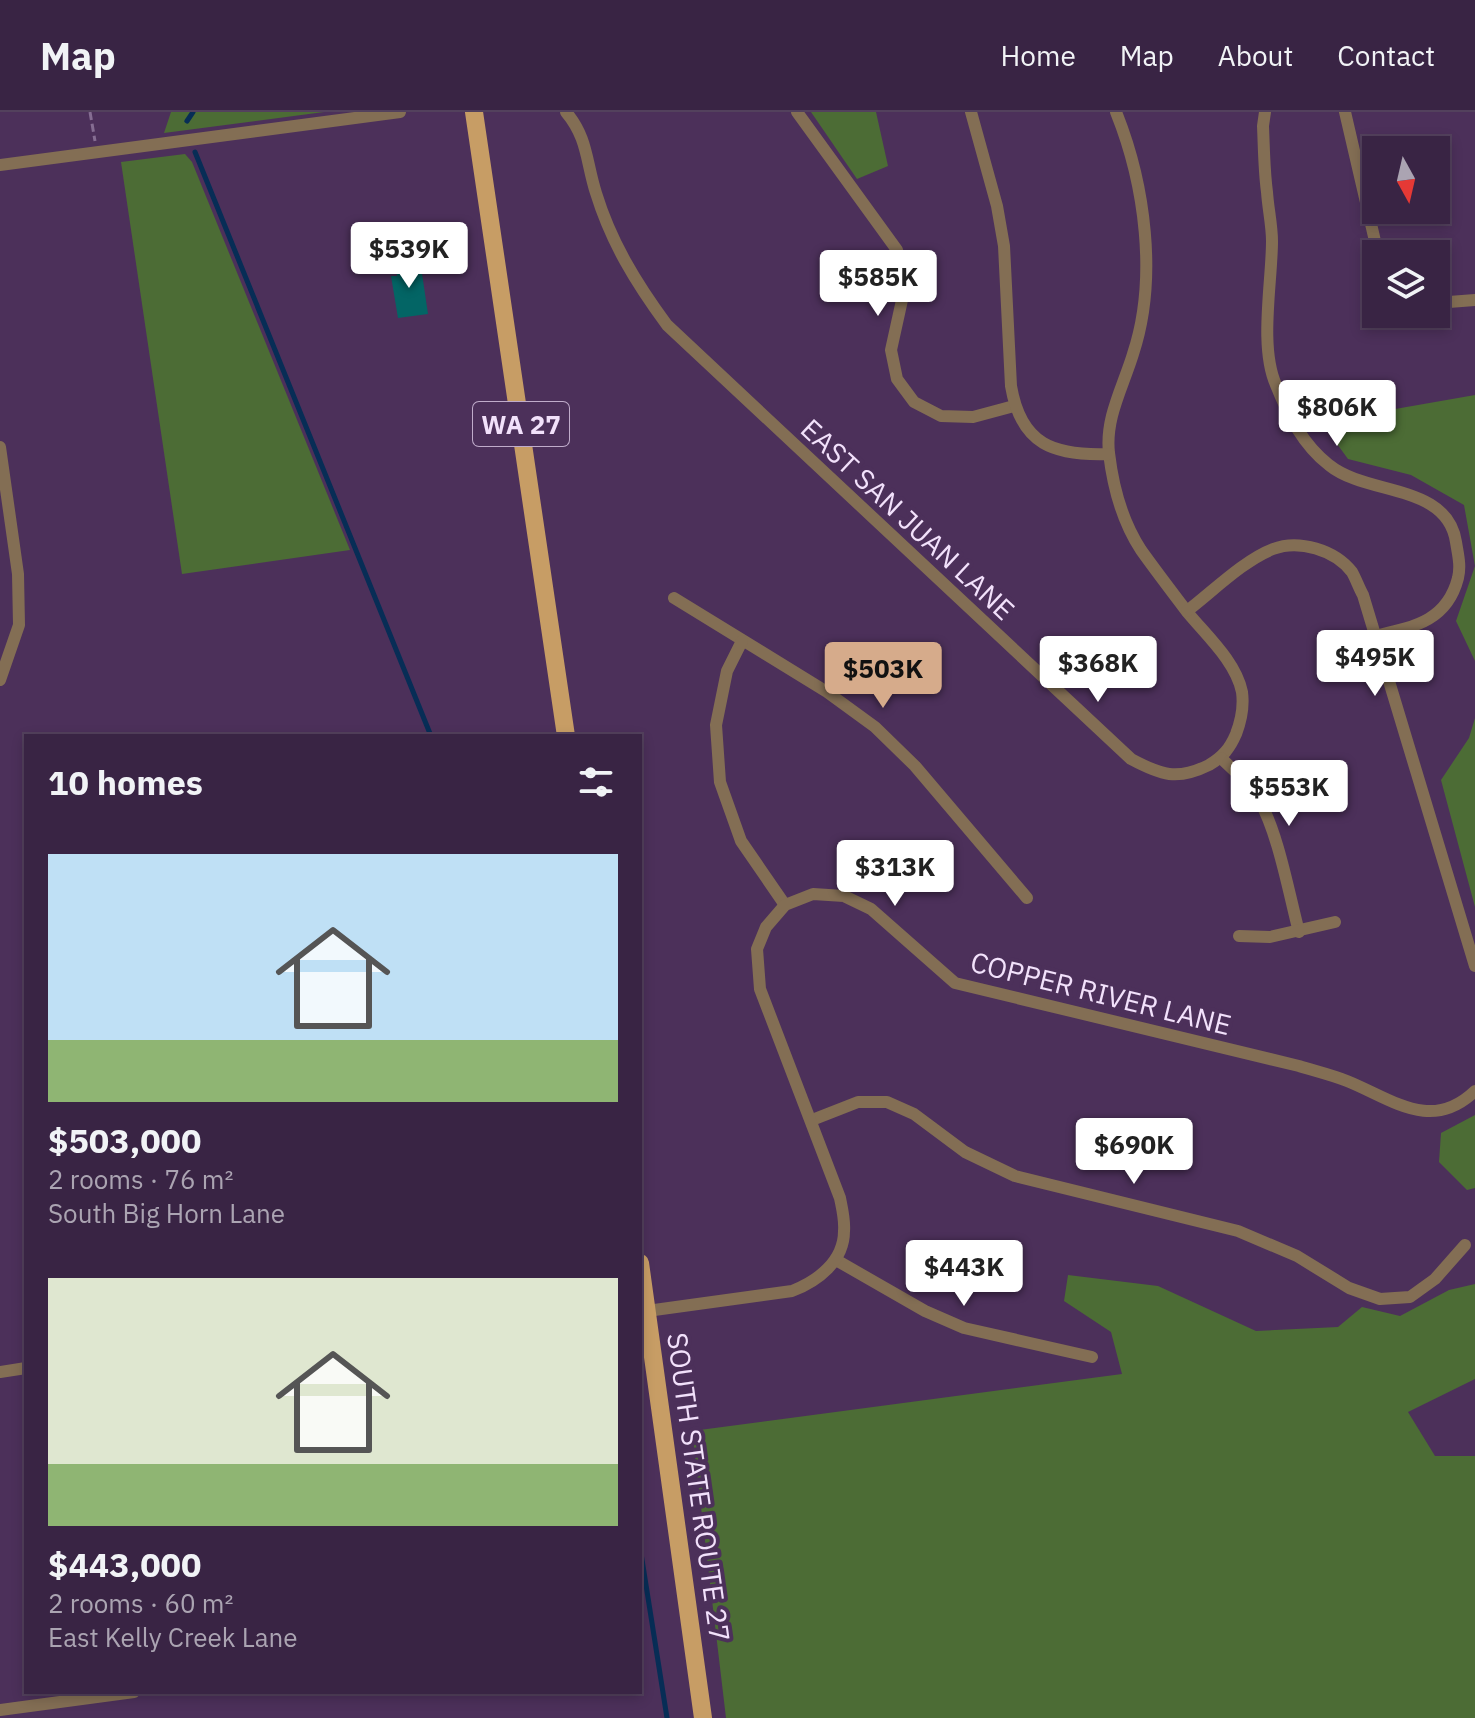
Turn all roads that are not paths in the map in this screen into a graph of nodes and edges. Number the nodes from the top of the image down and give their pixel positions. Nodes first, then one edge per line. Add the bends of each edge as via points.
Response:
1 (400, 112) edge
2 (474, 112) edge
3 (566, 112) edge
4 (797, 112) edge
5 (971, 112) edge
6 (1116, 112) edge
7 (1265, 112) edge
8 (1345, 112) edge
9 (0, 165) edge
10 (1375, 240) edge
11 (1475, 300) edge
12 (1450, 302) edge
13 (1014, 406) junction
14 (0, 447) edge
15 (1109, 454) junction
16 (674, 598) dead end
17 (1187, 611) junction
18 (1375, 636) junction
19 (742, 641) junction
20 (0, 680) edge
21 (566, 734) edge
22 (1221, 758) junction
23 (1027, 898) dead end
24 (785, 905) junction
25 (1335, 922) dead end
26 (1299, 932) junction
27 (1239, 936) dead end
28 (1471, 942) edge
29 (1475, 966) edge
30 (1475, 1091) edge
31 (812, 1120) junction
32 (1465, 1245) dead end
33 (836, 1260) junction
34 (642, 1277) edge
35 (647, 1311) junction
36 (1092, 1357) dead end
37 (24, 1368) edge
38 (0, 1372) edge
39 (119, 1694) edge
40 (0, 1710) edge
41 (703, 1718) edge

1 - 9 street
2 - 21 main road, WA 27
3 - 22 street, EAST SAN JUAN LANE via 579,128 595,191 635,282 705,363 1131,759 1161,775 1193,773
4 - 13 street via 897,250 906,282 891,350 897,379 914,402 941,416 973,417
5 - 13 street via 1004,246
6 - 15 street via 1131,149 1147,247 1142,306 1115,405
7 - 18 street via 1272,239 1270,361 1284,405 1304,440 1329,466 1357,482 1433,504 1455,532 1460,566 1454,594 1438,614 1413,627
8 - 10 street
11 - 12 street
13 - 15 street via 1028,431 1050,447 1077,455
14 - 20 street via 18,574 19,625
15 - 17 street via 1122,515
16 - 19 street
17 - 18 street via 1264,554 1300,546 1331,554 1352,572
17 - 22 street via 1228,662 1242,691 1242,719
18 - 28 street
19 - 23 street via 875,727
19 - 24 street via 727,671 716,725 720,782 741,841
22 - 26 street via 1259,799
24 - 30 street, COPPER RIVER LANE via 813,894 844,896 871,909 955,983 1299,1066 1348,1081 1401,1108 1437,1112
24 - 31 street via 766,927 757,949 760,989
25 - 26 street
26 - 27 street
28 - 29 street
31 - 32 street via 858,1102 887,1102 914,1114 965,1152 1015,1176 1238,1231 1380,1299 1410,1297 1435,1279
31 - 33 street via 840,1198 845,1232
33 - 35 street via 812,1283 792,1291
33 - 36 street via 964,1328
34 - 35 main road, SOUTH STATE ROUTE 27
35 - 41 main road, SOUTH STATE ROUTE 27
37 - 38 street
39 - 40 street

